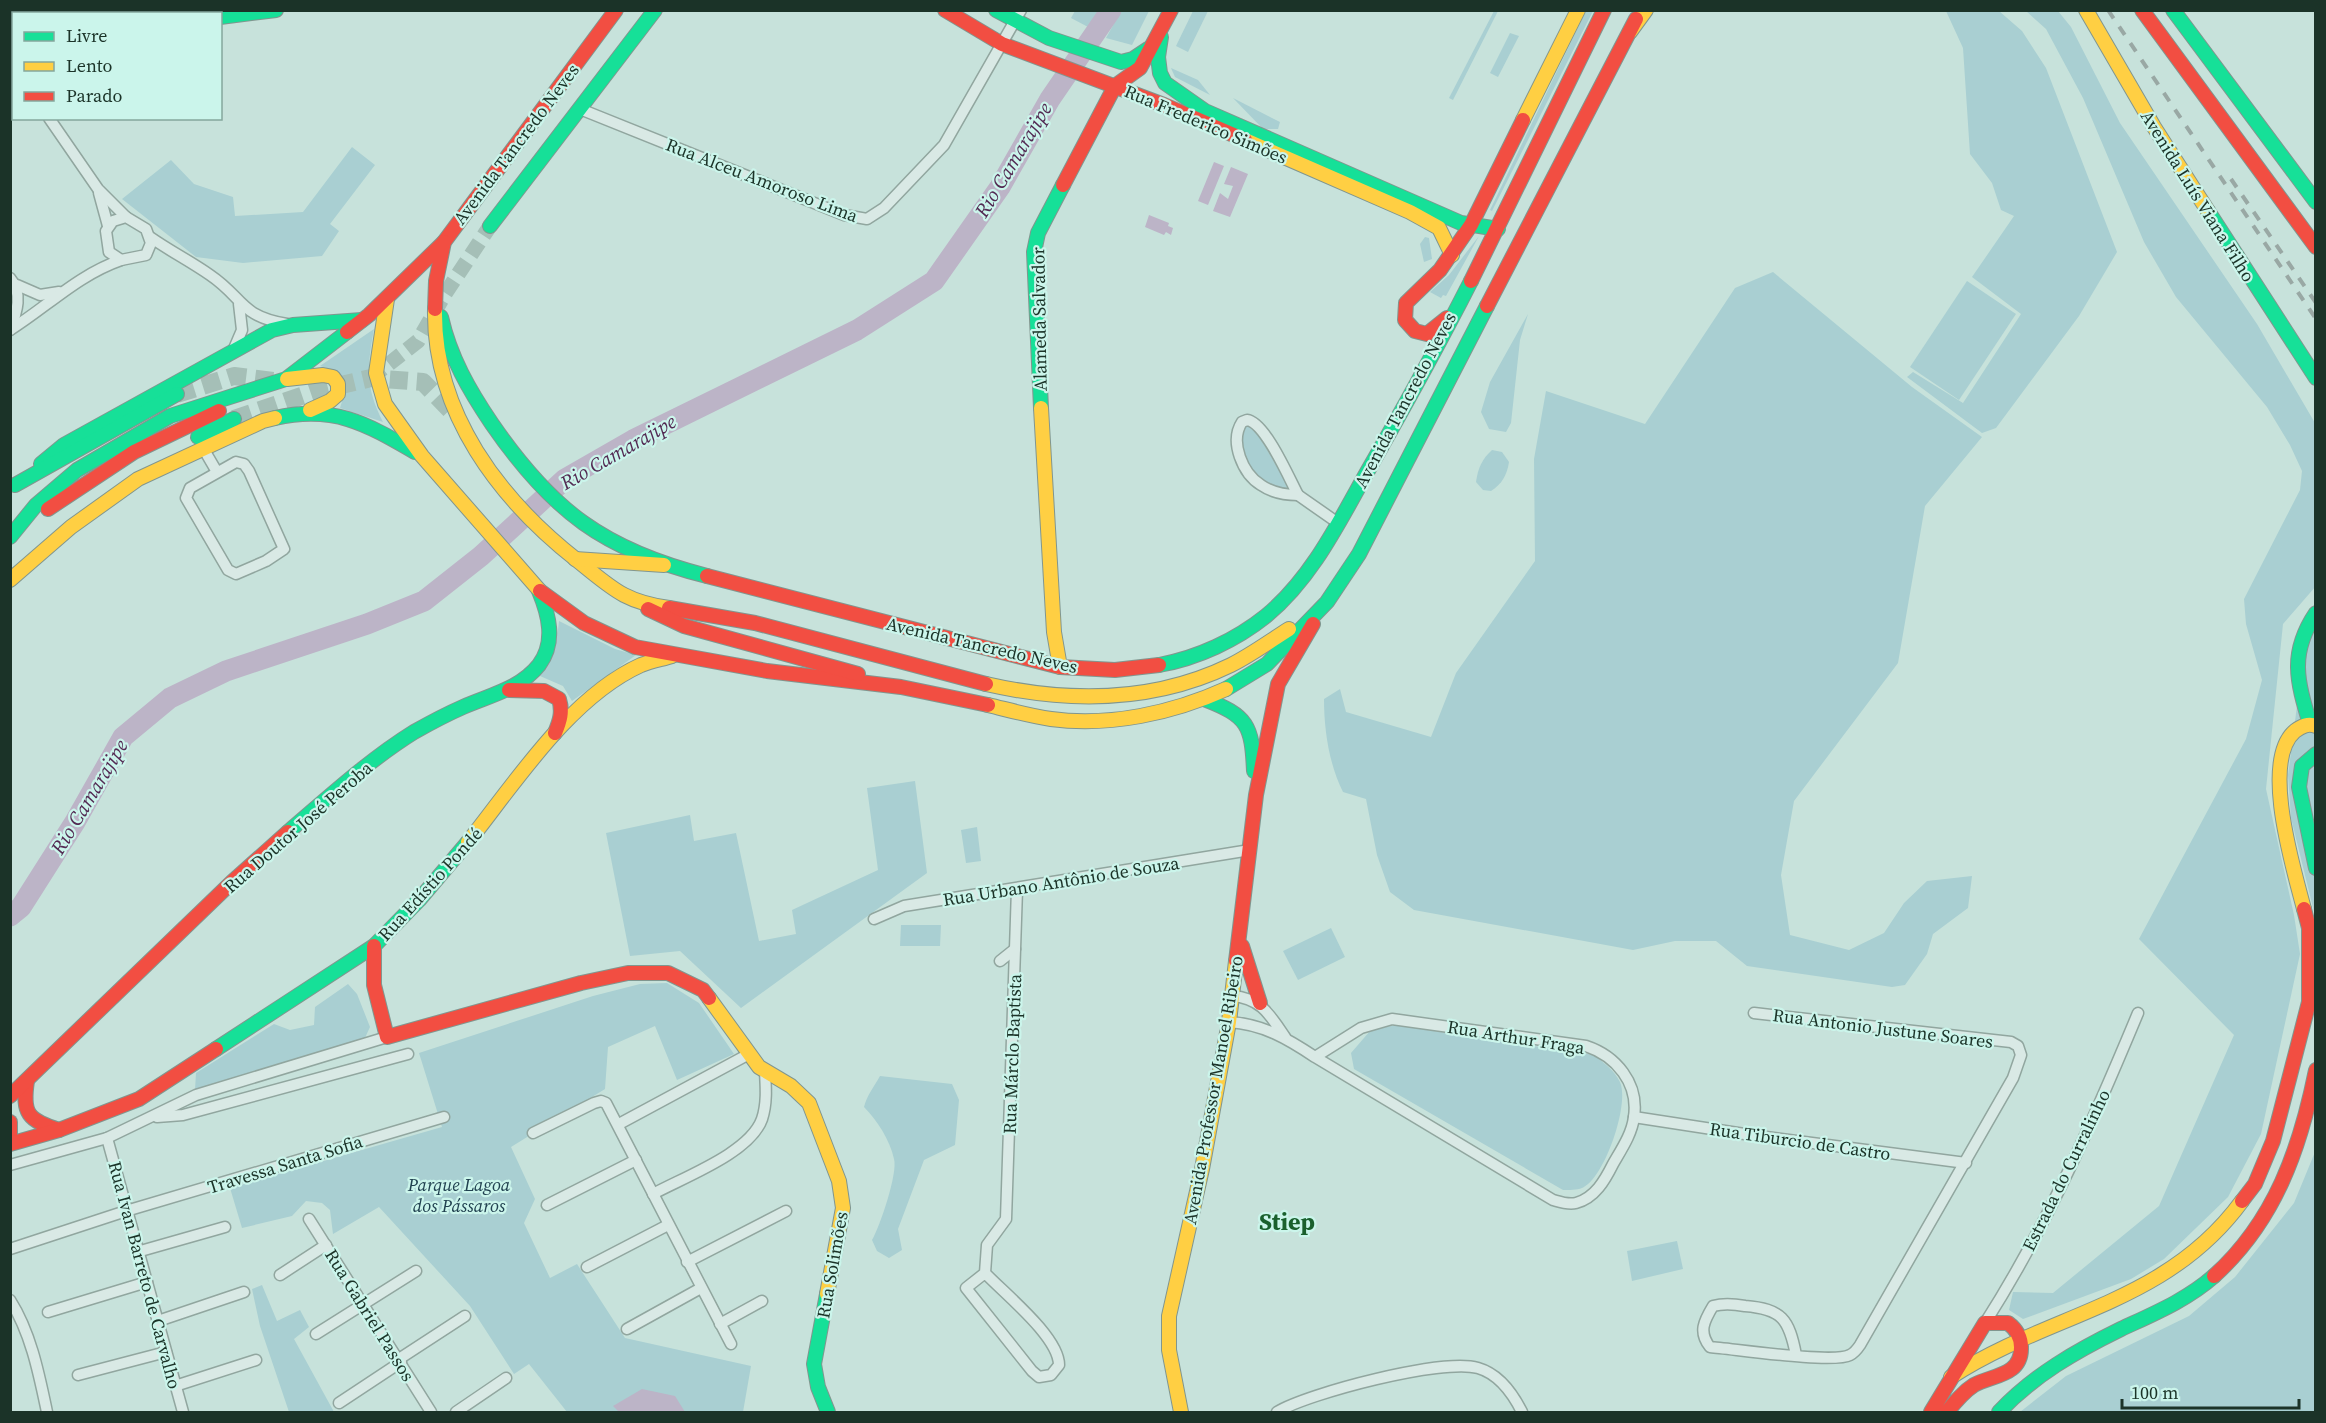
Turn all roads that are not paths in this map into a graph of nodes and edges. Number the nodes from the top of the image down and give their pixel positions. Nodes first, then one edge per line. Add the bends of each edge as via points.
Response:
1 (276, 10) edge
2 (607, 10) edge
3 (616, 10) edge
4 (655, 10) edge
5 (945, 10) edge
6 (996, 10) edge
7 (1171, 10) edge
8 (1578, 10) edge
9 (1604, 10) edge
10 (1640, 10) edge
11 (1646, 10) edge
12 (2077, 10) edge
13 (2086, 10) edge
14 (2142, 10) edge
15 (2173, 10) edge
16 (1018, 16) edge
17 (222, 17) edge
18 (1164, 25) junction
19 (1630, 32) junction
20 (2100, 35) junction
21 (1002, 44) junction
22 (1151, 48) junction
23 (583, 54) junction
24 (1115, 86) junction
25 (1164, 105) junction
26 (580, 109) junction
27 (1205, 111) junction
28 (50, 120) edge
29 (1304, 166) junction
30 (1345, 170) junction
31 (98, 189) junction
32 (2316, 202) edge
33 (126, 218) junction
34 (1471, 225) junction
35 (108, 226) junction
36 (490, 226) tunnel mouth
37 (1498, 229) junction
38 (150, 237) junction
39 (444, 242) junction
40 (106, 245) junction
41 (2316, 247) edge
42 (146, 255) junction
43 (175, 255) junction
44 (1452, 255) junction
45 (121, 260) junction
46 (98, 268) junction
47 (14, 281) edge
48 (435, 286) junction
49 (63, 290) junction
50 (387, 299) junction
51 (239, 304) junction
52 (1452, 314) junction
53 (362, 320) junction
54 (293, 325) junction
55 (10, 330) edge
56 (233, 351) junction
57 (2316, 378) edge
58 (286, 379) junction
59 (177, 394) tunnel mouth
60 (229, 406) tunnel mouth
61 (308, 411) junction
62 (234, 419) tunnel mouth
63 (203, 448) junction
64 (422, 456) junction
65 (217, 472) junction
66 (138, 479) junction
67 (12, 486) edge
68 (1298, 495) junction
69 (1338, 523) junction
70 (13, 534) edge
71 (573, 559) junction
72 (664, 565) junction
73 (10, 580) edge
74 (535, 587) junction
75 (633, 601) junction
76 (1327, 602) junction
77 (2316, 613) edge
78 (675, 655) junction
79 (1059, 667) junction
80 (901, 687) junction
81 (506, 690) junction
82 (1204, 699) junction
83 (2313, 725) edge
84 (554, 735) junction
85 (2316, 754) edge
86 (1256, 795) junction
87 (1250, 850) junction
88 (2316, 868) edge
89 (1017, 889) junction
90 (874, 919) dead end
91 (1240, 939) junction
92 (374, 946) junction
93 (1015, 949) junction
94 (1000, 961) dead end
95 (345, 965) junction
96 (374, 985) junction
97 (1232, 996) junction
98 (1260, 1003) junction
99 (1755, 1013) dead end
100 (2138, 1013) dead end
101 (1229, 1022) junction
102 (387, 1037) junction
103 (1285, 1037) junction
104 (408, 1054) dead end
105 (749, 1054) junction
106 (1315, 1058) junction
107 (2316, 1070) edge
108 (765, 1072) junction
109 (27, 1081) junction
110 (10, 1096) edge
111 (444, 1117) dead end
112 (1634, 1117) junction
113 (148, 1118) junction
114 (10, 1122) edge
115 (619, 1124) junction
116 (59, 1130) junction
117 (533, 1134) dead end
118 (10, 1138) edge
119 (107, 1138) junction
120 (10, 1144) edge
121 (636, 1160) junction
122 (1966, 1163) junction
123 (10, 1166) edge
124 (652, 1194) junction
125 (547, 1204) dead end
126 (786, 1211) dead end
127 (126, 1212) junction
128 (309, 1219) dead end
129 (668, 1225) junction
130 (225, 1227) dead end
131 (326, 1245) junction
132 (10, 1249) edge
133 (137, 1252) junction
134 (687, 1262) junction
135 (587, 1267) dead end
136 (416, 1271) dead end
137 (986, 1273) junction
138 (280, 1275) dead end
139 (147, 1282) junction
140 (700, 1288) junction
141 (244, 1292) dead end
142 (10, 1299) edge
143 (2001, 1299) junction
144 (762, 1301) dead end
145 (363, 1304) junction
146 (48, 1312) dead end
147 (465, 1316) dead end
148 (158, 1321) junction
149 (1985, 1323) junction
150 (720, 1324) junction
151 (2009, 1324) junction
152 (627, 1329) dead end
153 (316, 1334) dead end
154 (2021, 1340) junction
155 (731, 1344) dead end
156 (166, 1352) junction
157 (1796, 1355) junction
158 (256, 1360) dead end
159 (400, 1360) junction
160 (78, 1375) dead end
161 (1951, 1377) junction
162 (506, 1378) dead end
163 (1175, 1382) junction
164 (175, 1386) junction
165 (339, 1402) dead end
166 (47, 1413) edge
167 (183, 1413) edge
168 (431, 1413) edge
169 (456, 1413) edge
170 (828, 1413) edge
171 (1181, 1413) edge
172 (1190, 1413) edge
173 (1277, 1413) edge
174 (1522, 1413) edge
175 (1931, 1413) edge
176 (1947, 1413) edge
177 (1999, 1413) edge

1 - 17 main road
2 - 23 street
3 - 23 main road, Avenida Tancredo Neves
4 - 26 main road, Avenida Tancredo Neves
5 - 21 main road, Rua Frederico Simões
6 - 16 main road, Rua Frederico Simões
7 - 18 main road, Alameda Salvador
8 - 34 main road
9 - 37 main road, Avenida Tancredo Neves
10 - 19 main road, Avenida Tancredo Neves
11 - 19 main road
12 - 20 main road
13 - 20 main road, Avenida Luís Viana Filho
14 - 41 main road
15 - 32 main road
16 - 21 street, Rua Alceu Amoroso Lima
16 - 22 main road, Rua Frederico Simões via 1049,38 1121,62
18 - 22 main road, Alameda Salvador
18 - 27 main road, Rua Frederico Simões via 1158,57 1160,73 1171,88
19 - 76 main road, Avenida Tancredo Neves via 1359,554
20 - 57 main road, Avenida Luís Viana Filho via 2154,127
21 - 24 main road, Rua Frederico Simões
21 - 26 street, Rua Alceu Amoroso Lima via 944,145 884,208 867,219 844,215
22 - 24 main road, Alameda Salvador via 1140,68
23 - 39 main road, Avenida Tancredo Neves
24 - 25 main road, Rua Frederico Simões
24 - 79 main road, Alameda Salvador via 1038,232 1034,252 1046,506
25 - 27 main road
25 - 29 main road, Rua Frederico Simões
26 - 36 main road, Avenida Tancredo Neves
27 - 30 main road, Rua Frederico Simões
28 - 31 street
29 - 30 main road
29 - 44 main road, Rua Frederico Simões via 1428,221 1443,233
30 - 34 main road, Rua Frederico Simões
31 - 33 street
31 - 35 street
33 - 35 street
33 - 38 street via 140,223
34 - 37 main road, Rua Frederico Simões
34 - 44 main road
35 - 40 street
37 - 52 main road, Avenida Tancredo Neves
38 - 42 street
38 - 43 street
39 - 48 main road, Avenida Tancredo Neves
39 - 50 main road
40 - 45 street
40 - 46 street
42 - 43 street
42 - 45 street
43 - 51 street via 219,281
44 - 52 main road via 1406,303 1403,312 1410,330 1427,334
45 - 46 street
46 - 49 street
47 - 49 street via 40,294
47 - 55 street via 17,309
48 - 71 main road, Avenida Tancredo Neves via 438,353 455,415 486,467 517,507
48 - 72 main road, Avenida Tancredo Neves via 450,354 459,374 519,463 548,498 583,526 629,552
49 - 55 street
50 - 53 main road
50 - 64 main road, Avenida Tancredo Neves via 376,373 385,404
51 - 54 street via 264,319
51 - 56 street via 242,330
52 - 69 main road, Avenida Tancredo Neves
53 - 54 main road
53 - 58 main road
54 - 56 main road via 272,330
56 - 67 main road via 64,445
58 - 61 main road via 322,375 333,377 338,384 338,394
58 - 70 main road via 170,416 77,470 36,505
59 - 67 main road
60 - 70 main road via 134,452
61 - 63 main road via 263,421
61 - 64 main road via 373,428
62 - 66 main road via 186,443
63 - 65 street
63 - 66 main road
64 - 74 main road, Avenida Tancredo Neves
65 - 65 street via 190,488 186,498 228,570 241,573 283,552 281,539 244,464 236,462
66 - 73 main road via 71,527
68 - 68 street via 1256,422 1242,422 1236,435 1238,449 1251,478 1262,486
68 - 69 street
69 - 79 main road, Avenida Tancredo Neves via 1285,597 1218,648 1155,667
71 - 72 main road
71 - 75 main road, Avenida Tancredo Neves
72 - 79 main road, Avenida Tancredo Neves
74 - 78 main road, Avenida Tancredo Neves via 584,623 635,647
74 - 81 main road, Rua Doutor José Peroba via 549,614 550,645 531,674
75 - 76 main road, Avenida Tancredo Neves via 731,618 983,684 1090,699 1134,696 1206,679 1242,662
75 - 80 main road via 684,626
76 - 82 main road, Avenida Tancredo Neves via 1267,664 1240,683
76 - 86 main road, Avenida Professor Manoel Ribeiro via 1278,684
77 - 83 main road via 2305,626 2296,661 2298,684
78 - 80 main road, Avenida Tancredo Neves
78 - 84 main road, Rua Edístio Pondé via 656,658 632,669 601,691
80 - 82 main road, Avenida Tancredo Neves via 1052,719 1132,717
81 - 84 main road via 540,689 556,694 561,713
81 - 109 main road, Rua Doutor José Peroba via 432,723 390,749 234,881
82 - 86 main road, Avenida Professor Manoel Ribeiro via 1229,707 1247,724 1252,736
83 - 154 main road via 2300,727 2287,738 2279,772 2285,836 2309,928 2309,1002 2265,1162 2227,1222 2189,1258 2120,1298
84 - 92 main road, Rua Edístio Pondé via 407,915
85 - 88 main road via 2302,766 2299,787
86 - 87 main road, Avenida Professor Manoel Ribeiro
87 - 89 street, Rua Urbano Antônio de Souza
87 - 91 main road, Avenida Professor Manoel Ribeiro
89 - 90 street, Rua Urbano Antônio de Souza via 904,906
89 - 93 street, Rua Márclo Baptista
91 - 97 main road, Avenida Professor Manoel Ribeiro
91 - 98 main road
92 - 95 main road, Rua Edístio Pondé
92 - 96 main road
93 - 94 street
93 - 137 street, Rua Márclo Baptista via 1006,1219 987,1245
95 - 96 main road via 365,971
95 - 116 main road, Rua Edístio Pondé via 139,1099
96 - 102 main road
97 - 98 street
97 - 101 main road, Avenida Professor Manoel Ribeiro
98 - 103 street, Rua Arthur Fraga
99 - 122 street, Rua Antonio Justune Soares via 2011,1042 2018,1046 2018,1065
100 - 143 street, Estrada do Curralinho via 2060,1193
101 - 103 street, Rua Arthur Fraga via 1254,1025
101 - 163 main road, Avenida Professor Manoel Ribeiro via 1169,1316 1169,1350
102 - 105 main road, Rua Solimões via 580,983 649,971 668,973 703,990
102 - 113 street via 246,1078 196,1095
103 - 106 street, Rua Arthur Fraga
104 - 113 street via 183,1115
105 - 108 main road, Rua Solimões
105 - 115 street
106 - 112 street, Rua Arthur Fraga via 1361,1028 1392,1019 1586,1046 1602,1052 1626,1075 1633,1093
106 - 112 street, Rua Arthur Fraga via 1565,1204 1576,1203 1599,1188
107 - 177 main road via 2288,1173 2269,1213 2234,1257 2195,1290 2045,1370
108 - 124 street via 766,1103 747,1142
108 - 170 main road, Rua Solimões via 791,1086 808,1103 843,1194 841,1225 814,1364
109 - 110 main road, Rua Doutor José Peroba
109 - 116 main road via 23,1100 26,1114 35,1122
111 - 127 street, Travessa Santa Sofia
112 - 122 street, Rua Tiburcio de Castro
113 - 119 street
114 - 118 main road
115 - 117 street via 612,1109 602,1101
115 - 121 street
116 - 120 main road, Rua Edístio Pondé
119 - 123 street
119 - 127 street, Rua Ivan Barreto de Carvalho
121 - 124 street
121 - 125 street
122 - 157 street via 1860,1345 1842,1357
124 - 129 street
126 - 134 street
127 - 132 street, Travessa Santa Sofia
127 - 133 street, Rua Ivan Barreto de Carvalho
128 - 131 street, Rua Gabriel Passos
129 - 134 street
129 - 135 street
130 - 133 street
131 - 138 street
131 - 145 street, Rua Gabriel Passos
133 - 139 street, Rua Ivan Barreto de Carvalho
134 - 140 street
136 - 145 street
137 - 137 street via 1052,1342 1059,1365 1051,1375 1039,1377 1032,1371 966,1288
139 - 146 street
139 - 148 street, Rua Ivan Barreto de Carvalho
140 - 150 street
140 - 152 street
141 - 148 street
142 - 166 street via 22,1318
143 - 149 street, Estrada do Curralinho
143 - 151 street
144 - 150 street
145 - 153 street
145 - 159 street, Rua Gabriel Passos
147 - 159 street
148 - 156 street, Rua Ivan Barreto de Carvalho
149 - 151 main road
149 - 161 main road
150 - 155 street
151 - 154 main road
154 - 161 main road
154 - 176 main road via 2016,1366 1960,1394
156 - 160 street
156 - 164 street, Rua Ivan Barreto de Carvalho
157 - 157 street via 1710,1347 1704,1339 1703,1325 1713,1306 1724,1303 1764,1308 1776,1312 1791,1331
158 - 164 street
159 - 165 street
159 - 168 street, Rua Gabriel Passos
161 - 175 main road
162 - 169 street
163 - 171 main road, Avenida Professor Manoel Ribeiro
163 - 172 main road, Avenida Professor Manoel Ribeiro
164 - 167 street, Rua Ivan Barreto de Carvalho
173 - 174 street via 1356,1386 1430,1369 1463,1366 1489,1372

